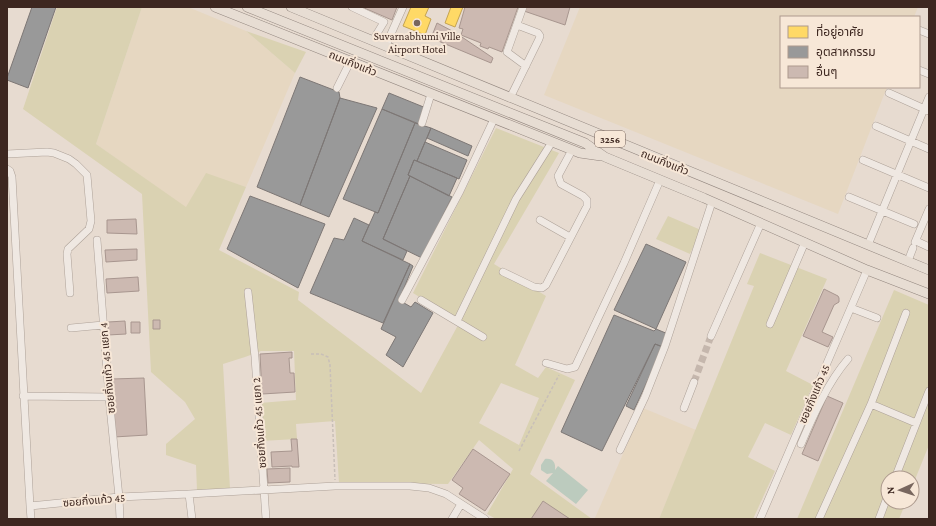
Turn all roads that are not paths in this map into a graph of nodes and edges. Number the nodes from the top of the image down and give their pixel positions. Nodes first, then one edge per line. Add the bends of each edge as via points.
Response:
1 (215, 7) edge
2 (247, 7) edge
3 (352, 7) edge
4 (403, 7) edge
5 (523, 7) edge
6 (295, 8) edge
7 (517, 25) junction
8 (373, 40) junction
9 (386, 45) junction
10 (350, 62) junction
11 (526, 66) junction
12 (337, 88) dead end
13 (889, 93) dead end
14 (431, 94) junction
15 (929, 97) edge
16 (510, 98) junction
17 (927, 110) edge
18 (494, 119) junction
19 (422, 123) dead end
20 (876, 126) dead end
21 (552, 142) junction
22 (911, 142) junction
23 (929, 149) edge
24 (572, 150) junction
25 (7, 154) edge
26 (605, 157) junction
27 (863, 160) dead end
28 (8, 170) edge
29 (897, 174) junction
30 (660, 180) junction
31 (929, 188) edge
32 (849, 197) dead end
33 (712, 202) junction
34 (929, 209) edge
35 (882, 211) junction
36 (540, 220) dead end
37 (761, 223) junction
38 (914, 224) dead end
39 (570, 237) junction
40 (97, 240) dead end
41 (805, 242) junction
42 (915, 244) junction
43 (868, 245) junction
44 (929, 247) edge
45 (908, 261) junction
46 (868, 270) junction
47 (929, 270) edge
48 (503, 272) dead end
49 (248, 292) dead end
50 (70, 293) dead end
51 (929, 294) edge
52 (402, 300) dead end
53 (421, 300) dead end
54 (851, 308) junction
55 (906, 313) dead end
56 (877, 318) dead end
57 (457, 321) junction
58 (770, 324) dead end
59 (103, 325) junction
60 (71, 328) dead end
61 (711, 336) tunnel mouth
62 (483, 337) dead end
63 (848, 359) dead end
64 (546, 363) dead end
65 (694, 382) tunnel mouth
66 (929, 391) edge
67 (23, 396) junction
68 (109, 397) junction
69 (871, 404) junction
70 (684, 408) dead end
71 (806, 422) junction
72 (916, 423) junction
73 (801, 444) dead end
74 (620, 450) dead end
75 (898, 470) edge
76 (264, 490) junction
77 (189, 494) junction
78 (119, 497) junction
79 (461, 504) junction
80 (30, 506) junction
81 (31, 519) edge
82 (120, 519) edge
83 (192, 519) edge
84 (266, 519) edge
85 (452, 519) edge
86 (485, 519) edge
87 (760, 519) edge
88 (819, 519) edge

1 - 10 main road, ถนนกิ่งแก้ว / 3256
2 - 26 main road, ถนนกิ่งแก้ว / 3256 via 585,143
3 - 8 street via 384,22
4 - 9 street
5 - 7 street
6 - 8 main road, ถนนกิ่งแก้ว / 3256
7 - 11 street via 507,52
7 - 11 street via 540,36
8 - 9 main road, ถนนกิ่งแก้ว / 3256
9 - 16 main road, ถนนกิ่งแก้ว / 3256
10 - 12 street
10 - 14 main road, ถนนกิ่งแก้ว / 3256
11 - 16 street
13 - 17 street
14 - 18 main road, ถนนกิ่งแก้ว / 3256
14 - 19 street
15 - 17 street
16 - 43 main road, ถนนกิ่งแก้ว / 3256
17 - 22 street
18 - 21 main road, ถนนกิ่งแก้ว / 3256
18 - 52 street via 460,191
20 - 22 street
21 - 24 main road, ถนนกิ่งแก้ว / 3256
21 - 57 street via 516,199
22 - 23 street
22 - 29 street
24 - 26 main road, ถนนกิ่งแก้ว / 3256
24 - 39 street via 558,176 559,181 587,200
25 - 50 street via 54,153 69,158 87,175 91,222 89,229 68,249
26 - 30 main road, ถนนกิ่งแก้ว / 3256
27 - 29 street
28 - 67 street via 12,185
29 - 31 street
29 - 35 street
30 - 33 main road, ถนนกิ่งแก้ว / 3256
30 - 64 street via 575,367 563,368
32 - 35 street
33 - 37 main road, ถนนกิ่งแก้ว / 3256
33 - 74 street via 665,346
34 - 42 street
35 - 38 street
35 - 43 street
36 - 39 street
37 - 41 main road, ถนนกิ่งแก้ว / 3256
37 - 61 street
39 - 48 street via 546,285 542,288 534,287
40 - 59 street, ซอยกิ่งแก้ว 45 แยก 4
41 - 46 main road, ถนนกิ่งแก้ว / 3256
41 - 58 street
42 - 44 street
42 - 45 street
43 - 45 main road, ถนนกิ่งแก้ว / 3256
45 - 47 main road, ถนนกิ่งแก้ว / 3256
46 - 51 main road, ถนนกิ่งแก้ว / 3256
46 - 54 street, ซอยกิ่งแก้ว 45
49 - 76 street, ซอยกิ่งแก้ว 45 แยก 2
53 - 57 street
54 - 56 street
54 - 71 street, ซอยกิ่งแก้ว 45
55 - 69 street
57 - 62 street
59 - 60 street
59 - 68 street, ซอยกิ่งแก้ว 45 แยก 4
63 - 71 street via 838,370
65 - 70 street
66 - 72 street
67 - 68 street
67 - 80 street
68 - 78 street, ซอยกิ่งแก้ว 45 แยก 4
69 - 72 street
69 - 88 street
71 - 73 street
71 - 87 street, ซอยกิ่งแก้ว 45
72 - 75 street
76 - 77 street, ซอยกิ่งแก้ว 45
76 - 79 street, ซอยกิ่งแก้ว 45 via 335,486 410,486 429,488 446,494
76 - 84 street, ซอยกิ่งแก้ว 45 แยก 2
77 - 78 street, ซอยกิ่งแก้ว 45
77 - 83 street
78 - 80 street, ซอยกิ่งแก้ว 45
78 - 82 street, ซอยกิ่งแก้ว 45 แยก 4
79 - 85 street
79 - 86 street, ซอยกิ่งแก้ว 45
80 - 81 street

